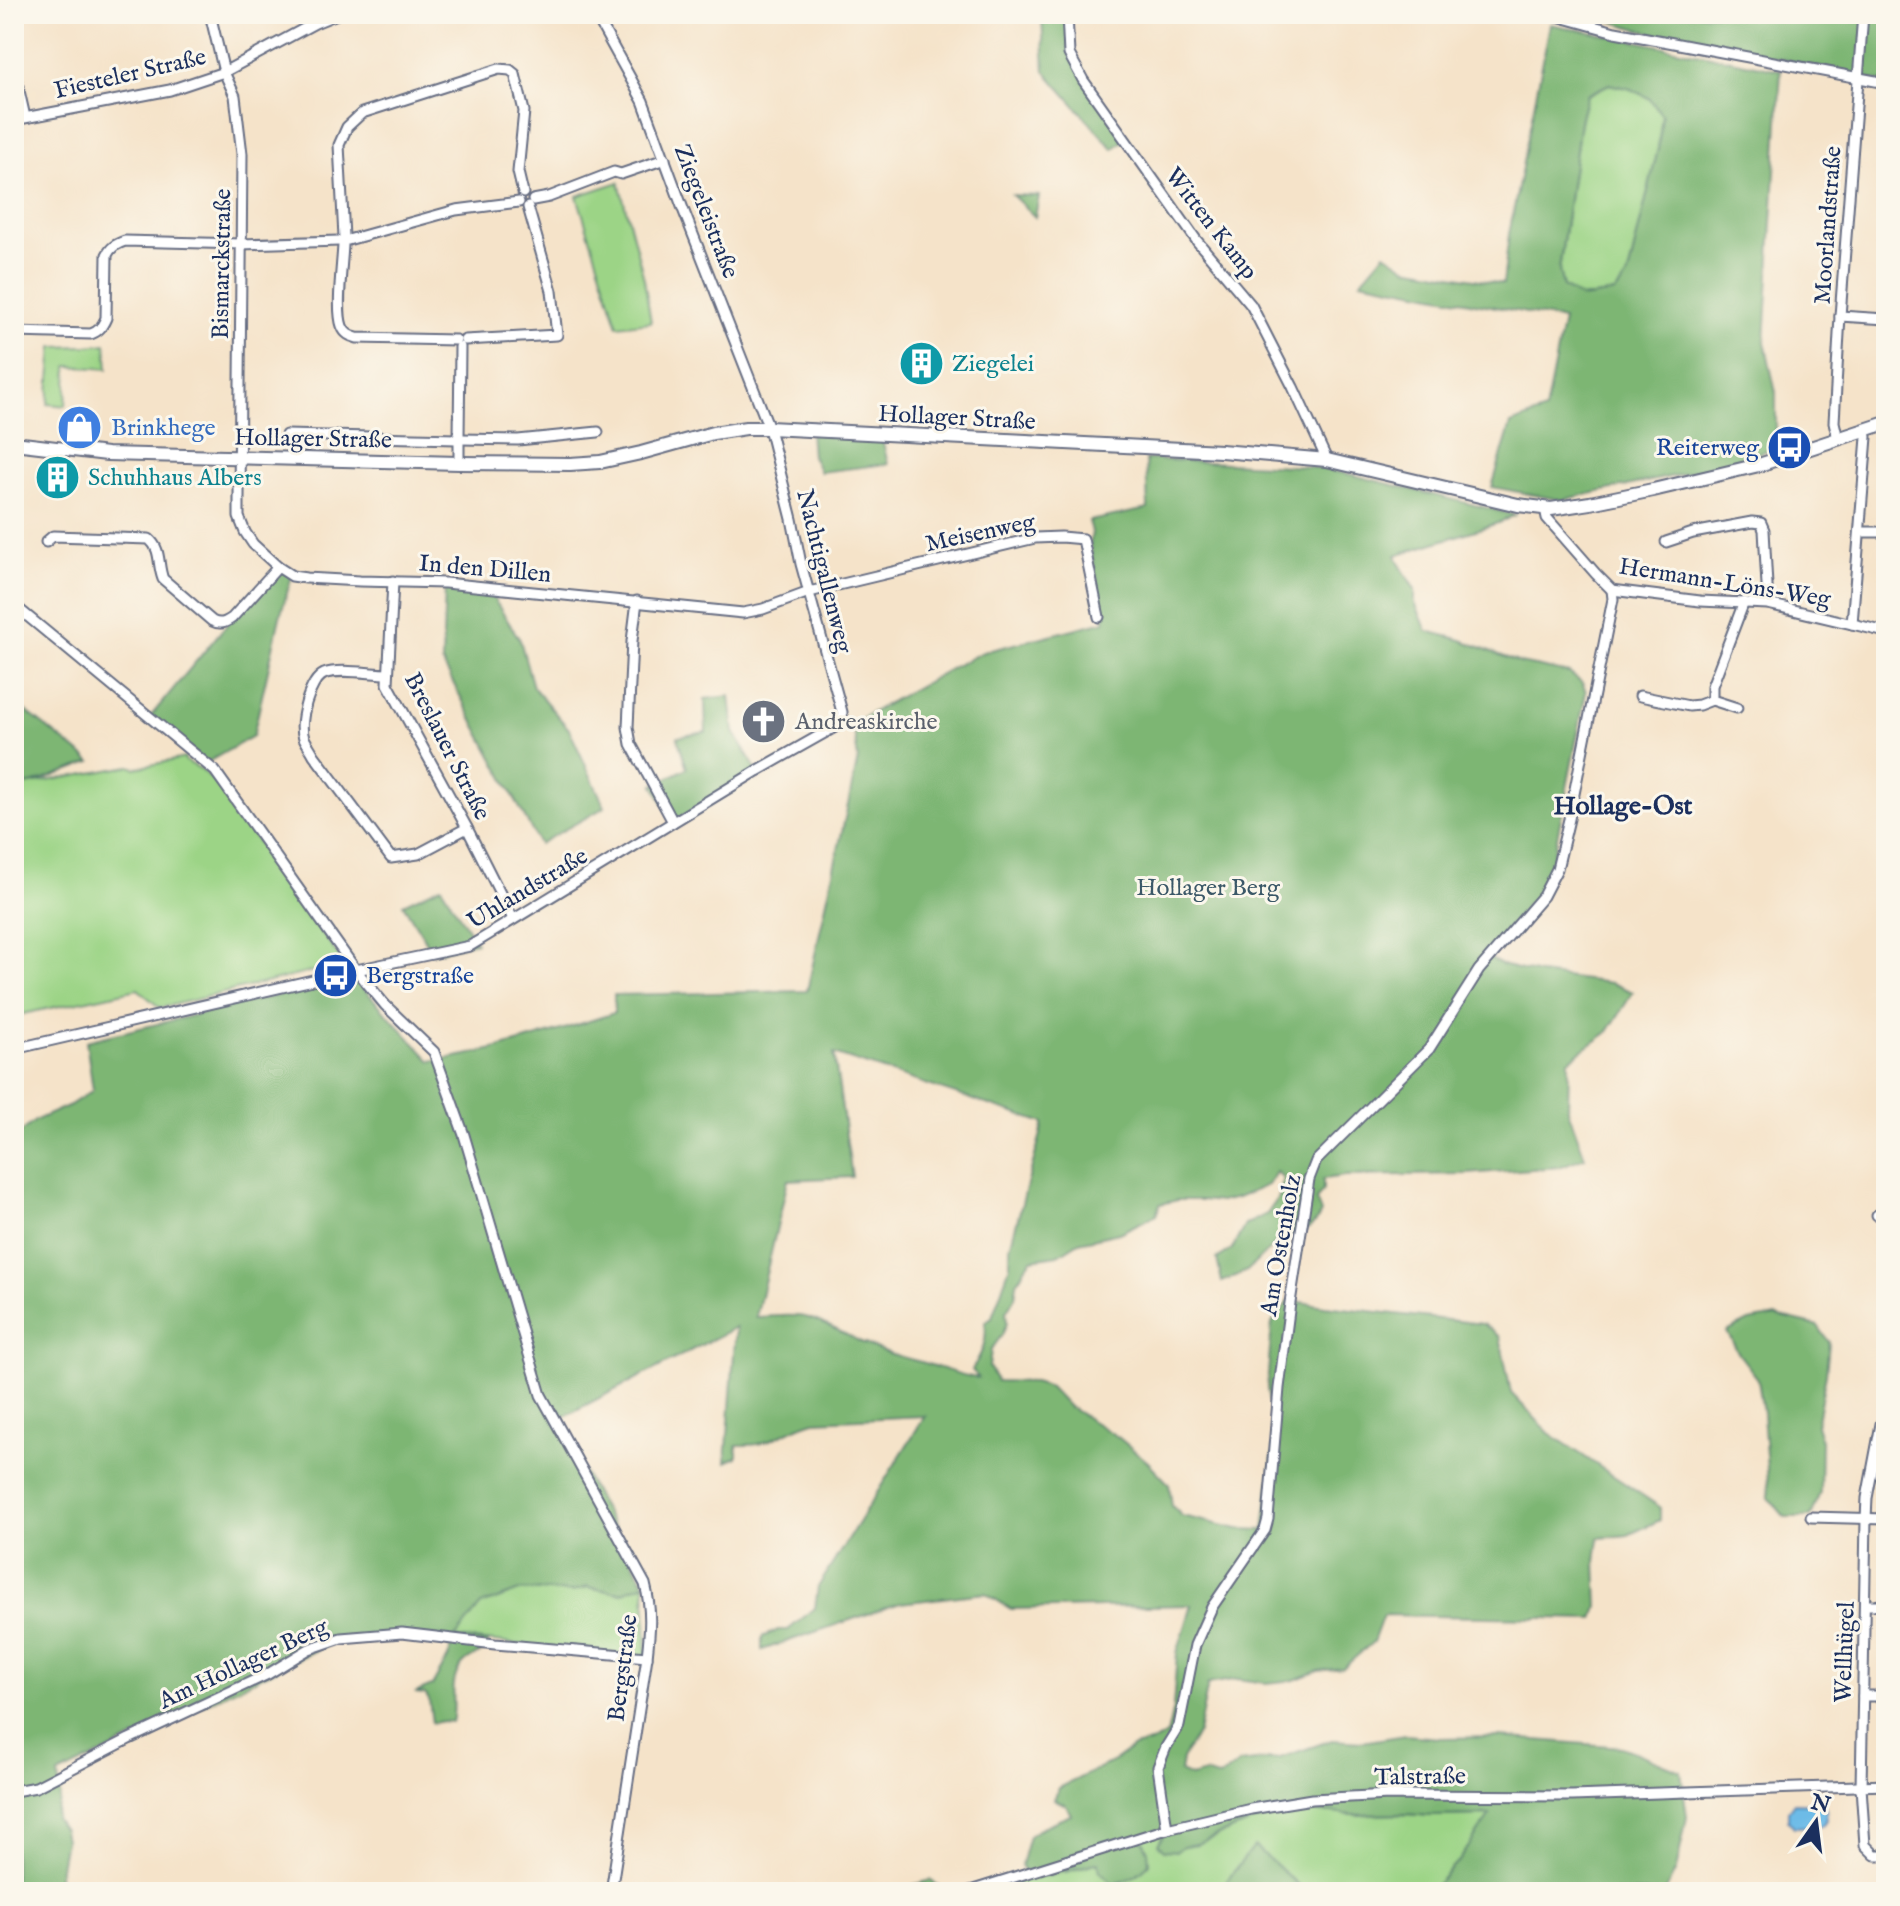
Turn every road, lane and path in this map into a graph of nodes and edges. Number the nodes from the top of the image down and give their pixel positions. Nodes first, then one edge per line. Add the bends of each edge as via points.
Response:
1 (210, 14) edge
2 (337, 14) edge
3 (595, 14) edge
4 (1067, 14) edge
5 (1550, 14) edge
6 (1863, 14) edge
7 (14, 69) edge
8 (224, 72) junction
9 (1857, 78) junction
10 (1886, 83) edge
11 (19, 118) edge
12 (665, 159) junction
13 (526, 200) junction
14 (344, 241) junction
15 (241, 244) junction
16 (1840, 316) junction
17 (1886, 319) edge
18 (14, 332) edge
19 (460, 343) junction
20 (1886, 423) edge
21 (769, 428) junction
22 (1866, 430) junction
23 (598, 432) dead end
24 (286, 435) dead end
25 (459, 439) junction
26 (1838, 439) junction
27 (14, 443) edge
28 (238, 458) junction
29 (1327, 460) junction
30 (459, 463) junction
31 (1545, 508) junction
32 (1861, 532) junction
33 (1886, 532) edge
34 (46, 542) dead end
35 (1666, 542) dead end
36 (278, 567) junction
37 (393, 581) junction
38 (1612, 590) junction
39 (809, 592) junction
40 (637, 601) junction
41 (1744, 602) junction
42 (1768, 604) junction
43 (14, 605) edge
44 (1099, 617) dead end
45 (1852, 624) junction
46 (1886, 632) edge
47 (388, 674) junction
48 (1640, 696) dead end
49 (1712, 700) junction
50 (1737, 708) dead end
51 (842, 723) joint
52 (673, 822) junction
53 (467, 828) junction
54 (513, 919) junction
55 (356, 970) junction
56 (14, 1049) edge
57 (1886, 1387) edge
58 (1886, 1394) edge
59 (1886, 1414) edge
60 (1811, 1517) dead end
61 (1866, 1519) junction
62 (1886, 1519) edge
63 (1866, 1605) junction
64 (1886, 1605) edge
65 (647, 1657) junction
66 (1863, 1696) junction
67 (1886, 1696) edge
68 (1886, 1785) edge
69 (1861, 1787) junction
70 (14, 1791) edge
71 (1167, 1829) junction
72 (1886, 1855) edge
73 (611, 1892) edge
74 (967, 1892) edge

1 - 8 street, Bismarckstraße
2 - 8 street, Fiesteler Straße
3 - 12 street, Ziegeleistraße via 643,101
4 - 29 street, Witten Kamp via 1069,54 1083,80 1197,241 1251,305
5 - 9 street via 1615,32
6 - 9 street, Moorlandstraße
7 - 11 street
8 - 11 street, Fiesteler Straße via 170,90
8 - 15 street, Bismarckstraße via 240,128
9 - 10 street
9 - 16 street, Moorlandstraße
12 - 13 street
12 - 21 street, Ziegeleistraße
13 - 14 street via 456,210
13 - 14 street via 518,172 524,111 515,74 499,69 362,113 347,127 339,145
13 - 19 street via 552,291 557,335
14 - 15 street
14 - 19 street via 340,305 349,336
15 - 18 street via 116,244 107,255 106,318 101,328 91,334
15 - 28 street, Bismarckstraße
16 - 17 street
16 - 26 street, Moorlandstraße via 1834,422
19 - 25 street
20 - 22 main road, Hollager Straße
21 - 29 main road, Hollager Straße
21 - 30 main road, Hollager Straße via 713,433 600,462
21 - 39 street, Nachtigallenweg
22 - 26 main road, Hollager Straße
22 - 32 street
23 - 25 street
24 - 25 street
25 - 30 street
26 - 31 main road, Hollager Straße via 1744,469
27 - 28 main road, Hollager Straße via 107,454
28 - 30 main road, Hollager Straße
28 - 36 street, In den Dillen via 239,517 253,544
29 - 31 main road, Hollager Straße
31 - 38 street, Hermann-Löns-Weg via 1547,518
32 - 33 street
32 - 45 street
34 - 36 street via 53,536 149,539 156,545 163,579 217,624 232,618
35 - 42 street via 1761,523
36 - 37 street, In den Dillen via 306,578
37 - 40 street, In den Dillen
37 - 47 street, Breslauer Straße
38 - 41 street, Hermann-Löns-Weg
38 - 71 street, Am Ostenholz via 1557,869 1543,896 1479,970 1429,1049 1316,1161 1309,1179 1279,1388 1268,1519 1212,1607 1195,1645 1179,1726 1158,1767
39 - 40 street, In den Dillen via 743,613
39 - 44 street, Meisenweg via 1035,538 1074,538 1083,539
39 - 51 street, Nachtigallenweg
40 - 52 street via 628,727 631,744
41 - 42 street, Hermann-Löns-Weg
41 - 49 street via 1712,686
42 - 45 street, Hermann-Löns-Weg
43 - 55 street, Bergstraße via 215,771
45 - 46 street, Hermann-Löns-Weg
47 - 53 street, Breslauer Straße via 388,684
47 - 53 street via 322,675 314,682 302,719 304,737 391,858 418,854
48 - 49 street via 1689,706
49 - 50 street
51 - 52 street, Uhlandstraße
52 - 54 street, Uhlandstraße
53 - 54 street, Breslauer Straße
54 - 55 street, Uhlandstraße via 470,946
55 - 56 street, Uhlandstraße
55 - 65 street, Bergstraße via 434,1052 541,1395 645,1584 650,1603
57 - 58 street
59 - 61 street, Wellhügel
60 - 61 street
61 - 62 street
61 - 63 street, Wellhügel
63 - 64 street
63 - 66 street, Wellhügel
65 - 70 street, Am Hollager Berg via 402,1633 341,1638 309,1649 36,1787
65 - 73 street, Bergstraße
66 - 67 street
66 - 69 street, Wellhügel
68 - 69 street, Talstraße
69 - 71 street, Talstraße via 1312,1799
69 - 72 street, Wellhügel via 1865,1845 1875,1855
71 - 74 street, Talstraße

